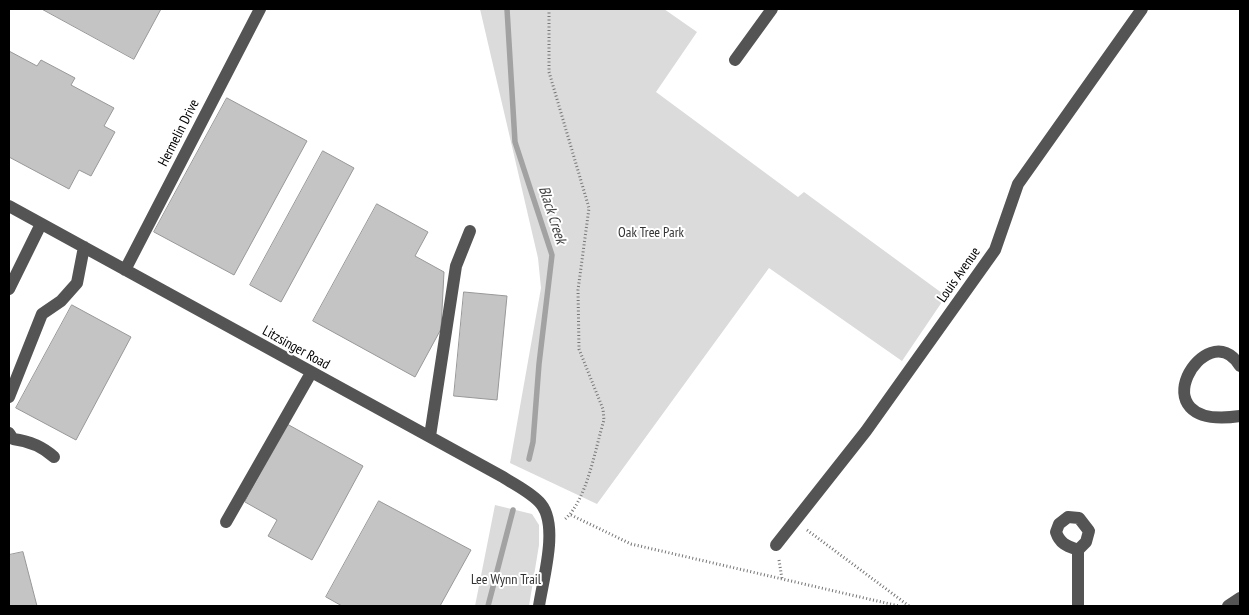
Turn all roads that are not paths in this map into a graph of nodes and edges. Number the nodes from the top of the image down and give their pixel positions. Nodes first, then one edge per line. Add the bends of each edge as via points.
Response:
1 (260, 9) edge
2 (772, 9) edge
3 (1142, 9) edge
4 (735, 60) dead end
5 (9, 206) edge
6 (41, 224) junction
7 (470, 231) dead end
8 (84, 247) junction
9 (124, 270) junction
10 (9, 289) edge
11 (1240, 366) edge
12 (310, 373) junction
13 (9, 397) edge
14 (1240, 416) edge
15 (9, 433) edge
16 (430, 436) junction
17 (54, 457) dead end
18 (226, 522) dead end
19 (776, 544) dead end
20 (1078, 550) dead end
21 (1240, 598) edge
22 (539, 606) edge
23 (1078, 606) edge
24 (1228, 606) edge

1 - 9 street, Hermelin Drive
2 - 4 street
3 - 19 street, Louis Avenue via 1018,184 995,250 866,431
5 - 6 street, Litzsinger Road
6 - 8 street, Litzsinger Road
6 - 10 street
7 - 16 street via 456,266
8 - 9 street, Litzsinger Road
8 - 13 street via 77,283 61,301 42,314
9 - 12 street, Litzsinger Road
11 - 14 street via 1236,359 1221,352 1208,353 1191,366 1184,386 1186,399 1193,410 1205,417
12 - 16 street, Litzsinger Road
12 - 18 street
15 - 17 street via 13,439 27,441
16 - 22 street, Litzsinger Road via 504,476 540,502 548,514 550,531
20 - 23 street
21 - 24 street

